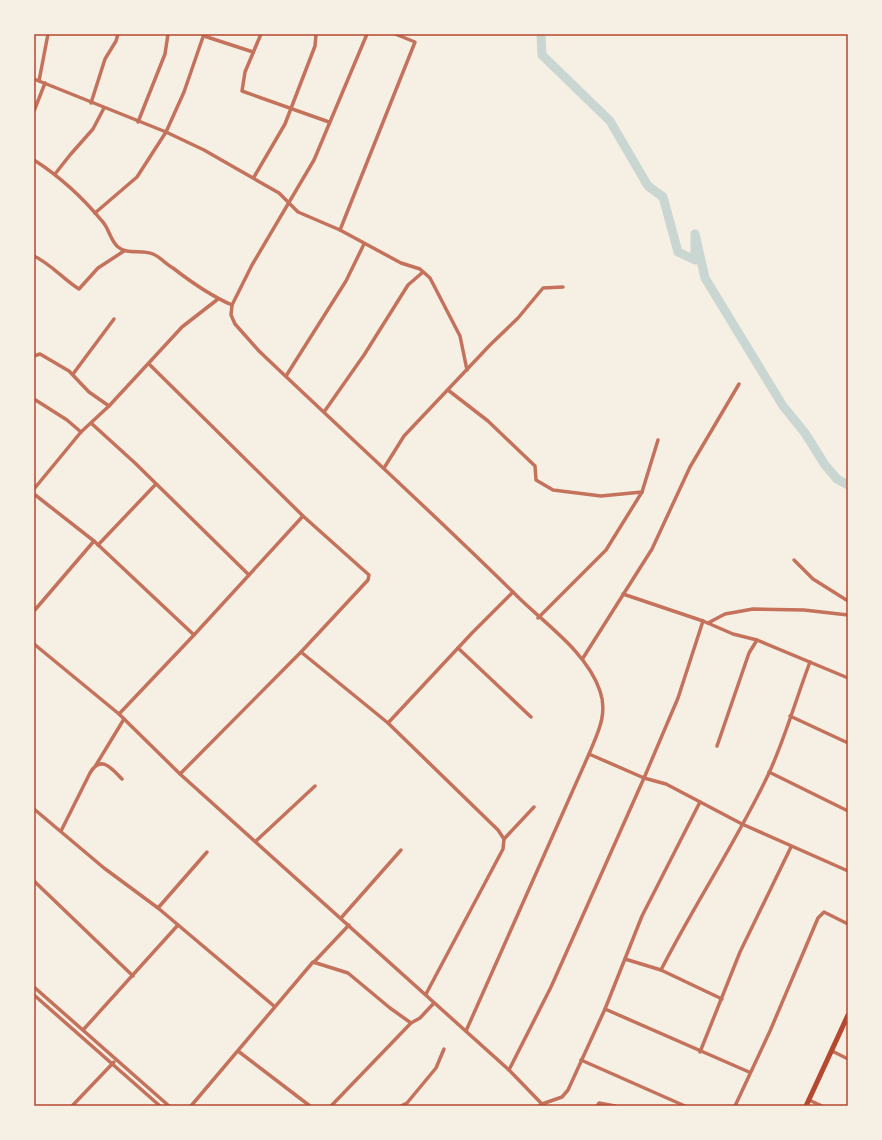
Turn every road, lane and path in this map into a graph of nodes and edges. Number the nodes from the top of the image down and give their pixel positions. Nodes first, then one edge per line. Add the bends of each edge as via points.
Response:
1 (48, 34) edge
2 (118, 34) edge
3 (168, 34) edge
4 (260, 34) edge
5 (316, 34) edge
6 (367, 34) edge
7 (395, 34) edge
8 (204, 35) edge
9 (254, 52) junction
10 (34, 79) edge
11 (39, 80) junction
12 (45, 83) junction
13 (91, 103) junction
14 (104, 108) junction
15 (291, 109) junction
16 (34, 111) edge
17 (138, 122) junction
18 (329, 122) junction
19 (166, 132) junction
20 (34, 160) edge
21 (55, 174) junction
22 (254, 177) junction
23 (289, 203) junction
24 (95, 213) junction
25 (340, 230) junction
26 (364, 244) junction
27 (124, 251) junction
28 (34, 256) edge
29 (423, 272) junction
30 (563, 287) dead end
31 (218, 299) junction
32 (232, 305) junction
33 (114, 319) dead end
34 (34, 356) edge
35 (149, 364) junction
36 (467, 370) junction
37 (73, 374) junction
38 (286, 376) junction
39 (739, 384) dead end
40 (448, 390) junction
41 (34, 399) edge
42 (108, 406) junction
43 (324, 412) junction
44 (91, 423) junction
45 (81, 432) junction
46 (658, 440) dead end
47 (384, 468) junction
48 (156, 484) junction
49 (34, 489) edge
50 (642, 492) junction
51 (34, 494) edge
52 (303, 516) junction
53 (94, 541) junction
54 (98, 545) junction
55 (794, 560) dead end
56 (249, 575) junction
57 (513, 592) junction
58 (623, 594) junction
59 (848, 601) edge
60 (34, 611) edge
61 (848, 615) edge
62 (538, 618) junction
63 (703, 621) junction
64 (708, 623) junction
65 (194, 635) junction
66 (757, 640) junction
67 (34, 644) edge
68 (458, 648) junction
69 (301, 652) junction
70 (583, 658) junction
71 (810, 662) junction
72 (848, 678) edge
73 (119, 714) junction
74 (790, 716) junction
75 (531, 717) dead end
76 (124, 718) junction
77 (388, 724) junction
78 (848, 742) edge
79 (717, 746) dead end
80 (589, 754) junction
81 (96, 766) junction
82 (769, 772) junction
83 (180, 774) junction
84 (644, 778) junction
85 (122, 779) dead end
86 (315, 786) dead end
87 (700, 802) junction
88 (534, 807) dead end
89 (34, 810) edge
90 (848, 811) edge
91 (742, 824) junction
92 (61, 831) junction
93 (504, 839) junction
94 (256, 841) junction
95 (791, 846) junction
96 (400, 850) dead end
97 (207, 852) dead end
98 (848, 870) edge
99 (34, 881) edge
100 (158, 908) junction
101 (341, 918) junction
102 (848, 924) edge
103 (178, 925) junction
104 (349, 925) junction
105 (625, 959) junction
106 (314, 962) junction
107 (661, 970) junction
108 (133, 976) junction
109 (34, 987) edge
110 (426, 994) junction
111 (34, 995) edge
112 (722, 999) junction
113 (434, 1003) junction
114 (274, 1006) junction
115 (605, 1009) junction
116 (848, 1015) edge
117 (411, 1023) junction
118 (83, 1030) junction
119 (466, 1031) junction
120 (444, 1049) dead end
121 (238, 1051) junction
122 (832, 1051) junction
123 (700, 1052) junction
124 (116, 1059) junction
125 (848, 1059) edge
126 (581, 1060) junction
127 (112, 1063) junction
128 (509, 1070) junction
129 (750, 1072) junction
130 (809, 1100) junction
131 (540, 1105) edge
132 (72, 1106) edge
133 (160, 1106) edge
134 (169, 1106) edge
135 (191, 1106) edge
136 (310, 1106) edge
137 (331, 1106) edge
138 (401, 1106) edge
139 (597, 1106) edge
140 (615, 1106) edge
141 (685, 1106) edge
142 (735, 1106) edge
143 (806, 1106) edge
144 (822, 1106) edge

1 - 11 street
2 - 13 street via 105,59
3 - 17 street via 165,54
4 - 9 street
5 - 15 street via 315,46
6 - 18 street
7 - 25 street via 415,42
8 - 9 street
8 - 19 street via 184,92
9 - 15 street via 245,72 242,91
10 - 11 street
11 - 12 street
12 - 13 street
12 - 16 street
13 - 14 street
14 - 17 street
14 - 21 street via 93,130
15 - 18 street
15 - 22 street
17 - 19 street
18 - 23 street via 314,160
19 - 22 street
19 - 24 street via 137,177
20 - 21 street
21 - 24 street
22 - 23 street via 279,193
23 - 25 street via 298,212
23 - 32 street via 252,265
24 - 27 street via 118,248
25 - 26 street
26 - 29 street
26 - 38 street via 346,281
27 - 28 street via 98,268 79,289 43,260
27 - 31 street via 154,254
29 - 36 street via 430,278 460,336
29 - 43 street via 408,285
30 - 36 street via 543,288 518,318
31 - 32 street
31 - 35 street via 182,327
32 - 38 street via 231,315 235,324
33 - 37 street
34 - 37 street via 40,354
35 - 42 street
35 - 52 street
36 - 40 street
37 - 42 street
38 - 43 street
39 - 58 street via 690,467 652,550
40 - 47 street via 404,436
40 - 50 street via 488,421 535,466 536,480 553,490 602,496
41 - 45 street
42 - 44 street
43 - 47 street
44 - 45 street
44 - 48 street
45 - 49 street
46 - 50 street
47 - 57 street
48 - 54 street
48 - 56 street
50 - 62 street via 606,550
51 - 53 street
52 - 56 street
52 - 69 street via 369,575 368,580
53 - 54 street
53 - 60 street
54 - 65 street
55 - 59 street via 813,579
56 - 65 street
57 - 62 street
57 - 68 street
58 - 63 street
58 - 70 street
61 - 64 street via 804,610 753,609 725,614
62 - 70 street
63 - 64 street
63 - 84 street via 678,698
64 - 66 street via 733,634
65 - 73 street
66 - 71 street
66 - 79 street
67 - 73 street
68 - 75 street
68 - 77 street
69 - 77 street
69 - 83 street
70 - 80 street via 600,689 603,703 602,721
71 - 72 street
71 - 74 street
73 - 76 street
74 - 78 street
74 - 82 street
76 - 81 street
76 - 83 street
77 - 93 street via 498,830
80 - 84 street
80 - 119 street
81 - 85 street via 108,766
81 - 92 street
82 - 90 street
82 - 91 street
83 - 94 street
84 - 87 street via 666,784
84 - 128 street via 551,987
86 - 94 street
87 - 91 street
87 - 105 street via 642,916
88 - 93 street
89 - 92 street
91 - 95 street
91 - 107 street
92 - 100 street via 104,868
93 - 110 street via 503,849
94 - 101 street
95 - 98 street
95 - 112 street via 740,952
96 - 101 street
97 - 100 street
99 - 108 street
100 - 103 street
101 - 104 street
102 - 129 street via 824,912 818,918
103 - 108 street
103 - 114 street
104 - 106 street
104 - 110 street
105 - 107 street
105 - 115 street
106 - 114 street
106 - 117 street via 348,973
107 - 112 street
108 - 118 street
109 - 118 street
110 - 113 street
111 - 127 street
112 - 123 street
113 - 117 street via 420,1018
113 - 119 street
114 - 121 street
115 - 123 street
115 - 126 street
116 - 122 main road
117 - 137 street
118 - 124 street
119 - 128 street
120 - 138 street via 436,1068 410,1100
121 - 135 street
121 - 136 street
122 - 125 street
122 - 130 main road
123 - 129 street
124 - 127 street
124 - 134 street
126 - 131 street via 568,1090 562,1097
126 - 141 street
127 - 132 street
127 - 133 street
128 - 131 street
129 - 142 street
130 - 143 main road
130 - 144 street
139 - 140 street via 599,1103 606,1103

